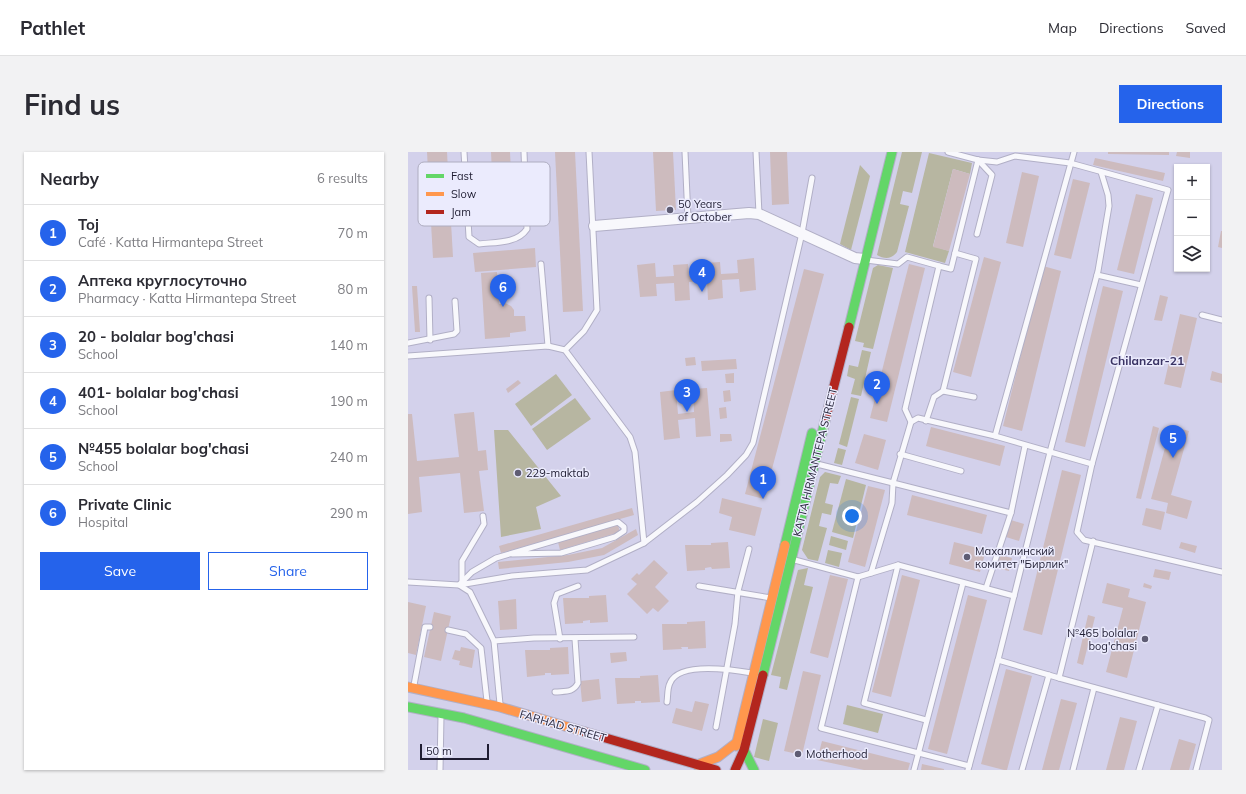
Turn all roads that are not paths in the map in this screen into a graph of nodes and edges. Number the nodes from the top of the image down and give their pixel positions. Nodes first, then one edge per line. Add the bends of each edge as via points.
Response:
1 (464, 152) edge
2 (524, 152) edge
3 (589, 152) edge
4 (685, 152) edge
5 (756, 152) edge
6 (883, 152) edge
7 (892, 152) edge
8 (948, 152) edge
9 (1074, 152) edge
10 (978, 160) junction
11 (465, 162) edge
12 (524, 162) edge
13 (1070, 163) junction
14 (1101, 172) junction
15 (812, 178) dead end
16 (759, 214) junction
17 (688, 218) junction
18 (865, 220) dead end
19 (468, 226) edge
20 (527, 226) edge
21 (594, 226) junction
22 (802, 233) junction
23 (977, 234) dead end
24 (955, 253) junction
25 (858, 258) junction
26 (541, 264) dead end
27 (939, 266) junction
28 (1097, 275) junction
29 (1141, 285) junction
30 (429, 298) dead end
31 (455, 301) dead end
32 (1202, 316) dead end
33 (1222, 320) edge
34 (430, 340) junction
35 (408, 343) edge
36 (548, 346) junction
37 (564, 350) junction
38 (408, 356) edge
39 (943, 391) junction
40 (974, 397) dead end
41 (926, 421) junction
42 (911, 422) junction
43 (814, 423) dead end
44 (995, 436) junction
45 (1024, 446) junction
46 (1050, 452) junction
47 (900, 454) junction
48 (805, 461) junction
49 (814, 464) junction
50 (1092, 464) junction
51 (961, 470) dead end
52 (892, 483) junction
53 (1011, 513) junction
54 (483, 516) dead end
55 (1093, 542) junction
56 (644, 543) junction
57 (749, 549) dead end
58 (512, 554) junction
59 (791, 559) junction
60 (898, 565) junction
61 (1222, 572) edge
62 (872, 573) junction
63 (858, 577) junction
64 (408, 582) edge
65 (963, 583) junction
66 (460, 584) junction
67 (578, 586) dead end
68 (698, 586) dead end
69 (986, 588) junction
70 (738, 591) junction
71 (1014, 596) junction
72 (771, 598) junction
73 (430, 627) dead end
74 (448, 630) dead end
75 (634, 638) dead end
76 (560, 639) junction
77 (575, 639) junction
78 (494, 641) junction
79 (998, 660) junction
80 (727, 669) junction
81 (752, 673) junction
82 (1049, 675) junction
83 (1059, 678) junction
84 (411, 687) edge
85 (1094, 688) junction
86 (555, 692) dead end
87 (667, 702) dead end
88 (488, 704) junction
89 (1158, 705) junction
90 (408, 707) edge
91 (500, 707) junction
92 (442, 713) junction
93 (926, 720) junction
94 (716, 727) dead end
95 (736, 743) junction
96 (744, 750) junction
97 (918, 753) junction
98 (697, 765) junction
99 (968, 768) edge
100 (440, 770) edge
101 (645, 770) edge
102 (716, 770) edge
103 (734, 770) edge
104 (754, 770) edge
105 (914, 770) edge
106 (1022, 770) edge
107 (1073, 770) edge
108 (1139, 770) edge
109 (1196, 770) edge

1 - 11 lane
2 - 12 lane
3 - 21 lane
4 - 17 lane
5 - 16 lane
6 - 18 main road
7 - 25 main road, KATTA HIRMАNTEPA STREET
8 - 10 lane
9 - 13 lane
10 - 13 lane via 997,162 1015,156
10 - 23 lane via 992,175
10 - 24 lane
13 - 14 lane
13 - 44 lane
14 - 28 lane via 1109,206
14 - 29 lane via 1168,190
15 - 22 lane
16 - 17 street
16 - 22 street
17 - 21 street
19 - 20 lane via 469,237 479,244 517,239
21 - 37 lane via 597,310 584,332
22 - 25 street
22 - 56 lane via 753,443 746,455 697,502
24 - 27 lane via 951,269
24 - 39 lane via 976,259
25 - 27 lane via 898,264 907,257
25 - 49 main road, KATTA HIRMАNTEPA STREET
26 - 36 lane
27 - 42 lane via 905,409
28 - 29 lane
28 - 46 lane
29 - 50 lane
30 - 34 lane
31 - 34 lane via 457,331
32 - 33 lane
34 - 35 lane
36 - 37 lane
36 - 38 lane
37 - 56 lane via 630,437 635,452
39 - 40 lane
39 - 41 lane via 934,397
41 - 42 lane via 918,418
41 - 44 lane
42 - 47 lane
43 - 48 main road, KATTA HIRMАNTEPA STREET
44 - 45 lane
45 - 46 lane
45 - 53 lane
46 - 50 lane
46 - 71 lane
47 - 51 lane
47 - 52 lane
48 - 49 lane
48 - 72 main road, KATTA HIRMАNTEPA STREET
49 - 52 lane
49 - 59 main road, KATTA HIRMАNTEPA STREET
50 - 55 lane via 1077,532 1084,540
52 - 53 lane
52 - 62 lane via 892,503
53 - 69 lane
54 - 66 lane via 484,524 462,561
55 - 61 lane
55 - 83 lane
56 - 66 lane via 587,570 512,576
57 - 70 lane
58 - 58 lane via 561,553 615,537 624,531 624,527 618,522
58 - 66 lane via 496,558 472,572
59 - 63 lane
59 - 96 main road, KATTA HIRMАNTEPA STREET
60 - 62 lane
60 - 65 lane
60 - 93 lane via 864,703
62 - 63 lane
63 - 97 lane via 821,728
64 - 66 lane
65 - 69 lane
65 - 93 lane
66 - 78 lane via 470,592
67 - 76 lane via 557,594 555,598
68 - 70 lane
69 - 71 lane
70 - 72 lane
70 - 80 lane
71 - 79 lane
72 - 81 main road, KATTA HIRMАNTEPA STREET
73 - 84 lane via 425,627
74 - 88 lane via 466,634 480,648
75 - 77 lane
76 - 77 lane
76 - 78 lane
77 - 86 lane via 578,683 571,691
78 - 91 lane
79 - 82 lane
79 - 99 lane
80 - 81 lane
80 - 87 lane via 678,674 670,683
80 - 94 lane
81 - 95 main road, KATTA HIRMАNTEPA STREET
82 - 83 lane
82 - 106 lane
83 - 85 lane
84 - 88 main road, FARHAD STREET
85 - 89 lane
85 - 107 lane
88 - 91 main road, FARHAD STREET
89 - 108 lane
89 - 109 lane via 1209,720
90 - 92 main road, FARHAD STREET
91 - 98 main road, FARHAD STREET
92 - 100 lane
92 - 101 main road, FARHAD STREET
93 - 97 lane
95 - 98 main road via 721,756
95 - 103 main road, KATTA HIRMАNTEPA STREET
96 - 103 main road, KATTA HIRMАNTEPA STREET
96 - 104 main road
97 - 99 lane
97 - 105 lane
98 - 102 main road, FARHAD STREET

